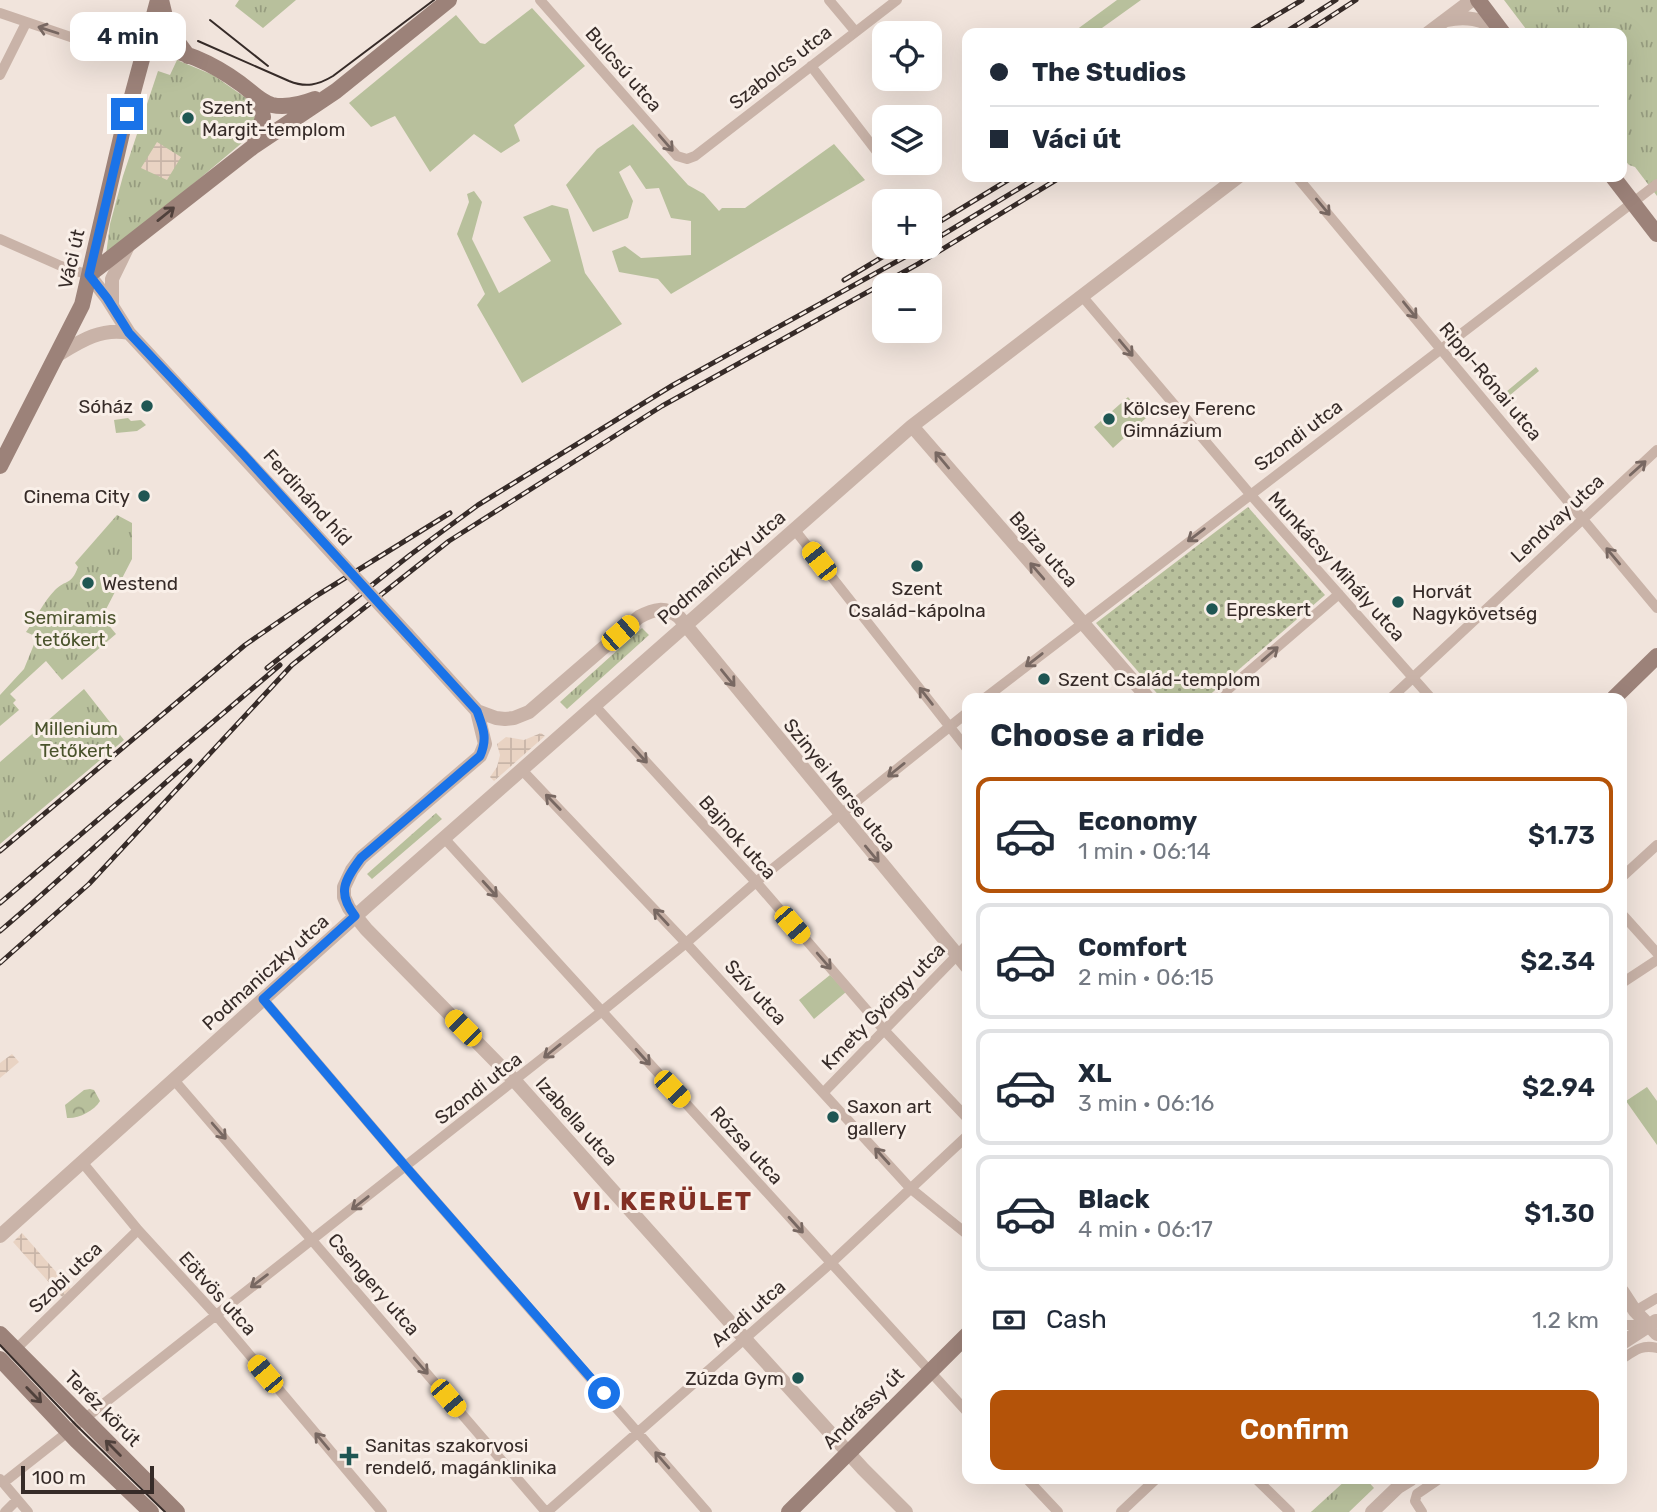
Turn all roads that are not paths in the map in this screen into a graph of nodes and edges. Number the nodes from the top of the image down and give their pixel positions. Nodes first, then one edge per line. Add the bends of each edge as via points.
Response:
1 (159, 0) edge
2 (449, 0) edge
3 (540, 0) edge
4 (829, 0) edge
5 (897, 0) edge
6 (1472, 0) edge
7 (1478, 0) edge
8 (0, 13) edge
9 (1446, 20) junction
10 (26, 23) junction
11 (1435, 28) edge
12 (1496, 28) edge
13 (1499, 28) edge
14 (855, 31) junction
15 (145, 47) junction
16 (188, 56) junction
17 (811, 66) junction
18 (0, 75) edge
19 (335, 91) junction
20 (259, 99) junction
21 (872, 145) edge
22 (254, 146) junction
23 (684, 159) joint
24 (1231, 182) edge
25 (1301, 182) edge
26 (1617, 182) edge
27 (1657, 184) edge
28 (1632, 202) junction
29 (1657, 234) edge
30 (0, 239) edge
31 (129, 244) junction
32 (89, 275) junction
33 (1082, 296) junction
34 (113, 307) junction
35 (129, 333) junction
36 (1441, 348) junction
37 (56, 356) junction
38 (912, 426) junction
39 (6, 440) edge
40 (1657, 450) edge
41 (0, 466) edge
42 (1250, 494) junction
43 (1582, 518) junction
44 (794, 529) junction
45 (1339, 593) junction
46 (1657, 608) edge
47 (1082, 622) junction
48 (684, 625) junction
49 (1657, 656) edge
50 (1412, 676) junction
51 (991, 693) edge
52 (1144, 693) edge
53 (1224, 693) edge
54 (1396, 693) edge
55 (1427, 693) edge
56 (1619, 693) edge
57 (594, 705) junction
58 (475, 709) junction
59 (962, 717) edge
60 (950, 726) junction
61 (962, 742) edge
62 (522, 769) junction
63 (840, 815) junction
64 (444, 838) junction
65 (1657, 845) edge
66 (1627, 872) edge
67 (756, 882) junction
68 (355, 916) junction
69 (1627, 920) edge
70 (687, 943) junction
71 (962, 951) edge
72 (1657, 953) edge
73 (957, 956) junction
74 (1657, 960) edge
75 (962, 961) edge
76 (1627, 980) edge
77 (263, 999) junction
78 (601, 1012) junction
79 (884, 1030) junction
80 (174, 1080) junction
81 (515, 1081) junction
82 (824, 1092) junction
83 (962, 1113) edge
84 (962, 1140) edge
85 (82, 1162) junction
86 (406, 1167) junction
87 (910, 1188) junction
88 (138, 1230) junction
89 (962, 1230) edge
90 (0, 1236) edge
91 (313, 1240) junction
92 (831, 1263) junction
93 (1657, 1298) edge
94 (1627, 1299) edge
95 (1635, 1311) junction
96 (216, 1314) junction
97 (1627, 1325) edge
98 (1656, 1327) edge
99 (0, 1334) edge
100 (745, 1339) junction
101 (962, 1340) edge
102 (1627, 1341) edge
103 (1657, 1346) edge
104 (15, 1350) junction
105 (1627, 1356) edge
106 (0, 1359) edge
107 (930, 1371) junction
108 (962, 1406) edge
109 (84, 1419) junction
110 (68, 1430) junction
111 (638, 1432) junction
112 (849, 1452) junction
113 (2, 1481) edge
114 (1032, 1484) edge
115 (1151, 1484) edge
116 (1261, 1484) edge
117 (1393, 1484) edge
118 (1431, 1484) edge
119 (17, 1500) junction
120 (149, 1511) edge
121 (5, 1512) edge
122 (28, 1512) edge
123 (177, 1512) edge
124 (382, 1512) edge
125 (546, 1512) edge
126 (707, 1512) edge
127 (789, 1512) edge
128 (906, 1512) edge
129 (1058, 1512) edge
130 (1121, 1512) edge
131 (1290, 1512) edge
132 (1372, 1512) edge
133 (1422, 1512) edge

1 - 15 main road, Váci út
1 - 16 main road, Váci út via 168,29
2 - 19 main road
3 -> 23 street, Bulcsú utca
4 - 14 street
5 - 14 street, Szabolcs utca
6 - 9 street
7 - 13 main road
8 - 10 street
9 - 11 street
9 - 12 street via 1478,18
15 -> 10 street via 103,48
10 - 18 street
14 - 17 street, Szabolcs utca
15 - 16 main road
15 - 32 main road, Váci út
16 - 20 main road via 227,75
17 - 21 street
17 - 23 street, Szabolcs utca via 695,156
19 - 20 main road via 287,106
19 - 22 main road
20 - 22 main road via 263,117
31 -> 22 main road
24 - 33 street, Podmaniczky utca
25 -> 36 street, Rippl-Rónai utca
26 - 28 main road
27 - 28 street, Szondi utca
28 - 29 main road
28 - 36 street, Szondi utca
30 - 32 street
31 - 32 main road
31 - 34 street via 112,279
32 - 34 street, Ferdinánd híd
32 - 37 main road, Váci út via 80,310
33 - 38 street, Podmaniczky utca
33 -> 42 street, Munkácsy Mihály utca
34 - 35 street, Ferdinánd híd
35 - 37 street via 100,333
35 - 58 street, Ferdinánd híd, bridge
36 - 42 street, Szondi utca
36 - 43 street, Rippl-Rónai utca
37 - 39 main road, Váci út
38 - 44 street, Podmaniczky utca
47 -> 38 street, Bajza utca
39 - 41 main road, Váci út
43 -> 40 street, Lendvay utca
42 - 45 street, Munkácsy Mihály utca
42 -> 47 street, Szondi utca
46 -> 43 street, Rippl-Rónai utca
43 - 50 street, Lendvay utca
44 - 48 street, Podmaniczky utca
60 -> 44 street
45 - 50 street, Munkácsy Mihály utca
53 -> 45 street
47 -> 51 street, Szondi utca
47 - 52 street, Bajza utca
48 - 57 street, Podmaniczky utca
48 - 58 street via 670,610 652,610 529,712 505,719
48 -> 63 street, Szinyei Merse utca
49 - 56 main road
50 - 54 street, Lendvay utca
50 - 55 street, Munkácsy Mihály utca
57 - 62 street, Podmaniczky utca
57 -> 67 street, Bajnok utca
58 - 68 street, Ferdinánd híd via 485,744 480,756 361,858 344,887 344,897
59 - 60 street, Szondi utca
60 - 61 street
60 -> 63 street, Szondi utca
62 - 64 street, Podmaniczky utca
70 -> 62 street, Szív utca
63 - 67 street, Szondi utca
63 -> 73 street, Szinyei Merse utca
64 - 68 street, Podmaniczky utca
64 -> 78 street, Rózsa utca
65 - 66 street
67 - 70 street, Szondi utca
67 -> 79 street, Bajnok utca
68 - 77 street, Podmaniczky utca
68 - 81 street, Izabella utca
69 - 72 street
70 - 78 street, Szondi utca
70 - 82 street, Szív utca
71 - 73 street, Kmety György utca
73 - 75 street, Szinyei Merse utca
73 - 79 street, Kmety György utca
74 - 76 street
77 - 80 street, Podmaniczky utca
77 - 86 street
78 -> 81 street, Szondi utca
78 -> 92 street, Rózsa utca
79 - 82 street, Kmety György utca
79 - 83 street, Bajnok utca
80 - 85 street, Podmaniczky utca
80 -> 91 street, Csengery utca
81 - 86 street, Szondi utca
81 - 100 street, Izabella utca
87 -> 82 street, Szív utca
84 - 87 street, Aradi utca
85 - 88 street, Eötvös utca
85 - 90 street, Podmaniczky utca
86 -> 91 street, Szondi utca
86 - 111 street
87 - 89 street, Szív utca
87 - 92 street, Aradi utca
88 - 96 street, Eötvös utca
88 - 104 street, Szobi utca
91 -> 96 street, Szondi utca
91 -> 125 street, Csengery utca
92 - 100 street, Aradi utca
92 - 107 street, Rózsa utca
93 - 95 street
94 - 95 street
95 - 98 street
96 - 109 street, Szondi utca
124 -> 96 street, Eötvös utca
97 - 98 street
98 - 102 street
98 - 103 street
99 - 104 main road, Teréz körút
100 - 111 street, Aradi utca
100 - 112 street, Izabella utca
101 - 107 main road, Andrássy út
103 - 105 street via 1639,1348
104 - 109 main road, Teréz körút
106 -> 110 main road, Teréz körút
107 - 108 street, Rózsa utca
107 - 112 main road, Andrássy út
109 - 110 street, Szondi utca
123 -> 109 main road, Teréz körút
110 - 113 street, Szondi utca
110 - 120 main road, Teréz körút
111 - 125 street, Aradi utca
126 -> 111 street
112 - 127 main road, Andrássy út
112 - 128 street, Izabella utca
113 - 119 street
114 - 129 street
115 - 130 street
116 - 131 street
117 - 132 street
118 - 133 street via 1416,1493
119 - 121 street
119 - 122 street

